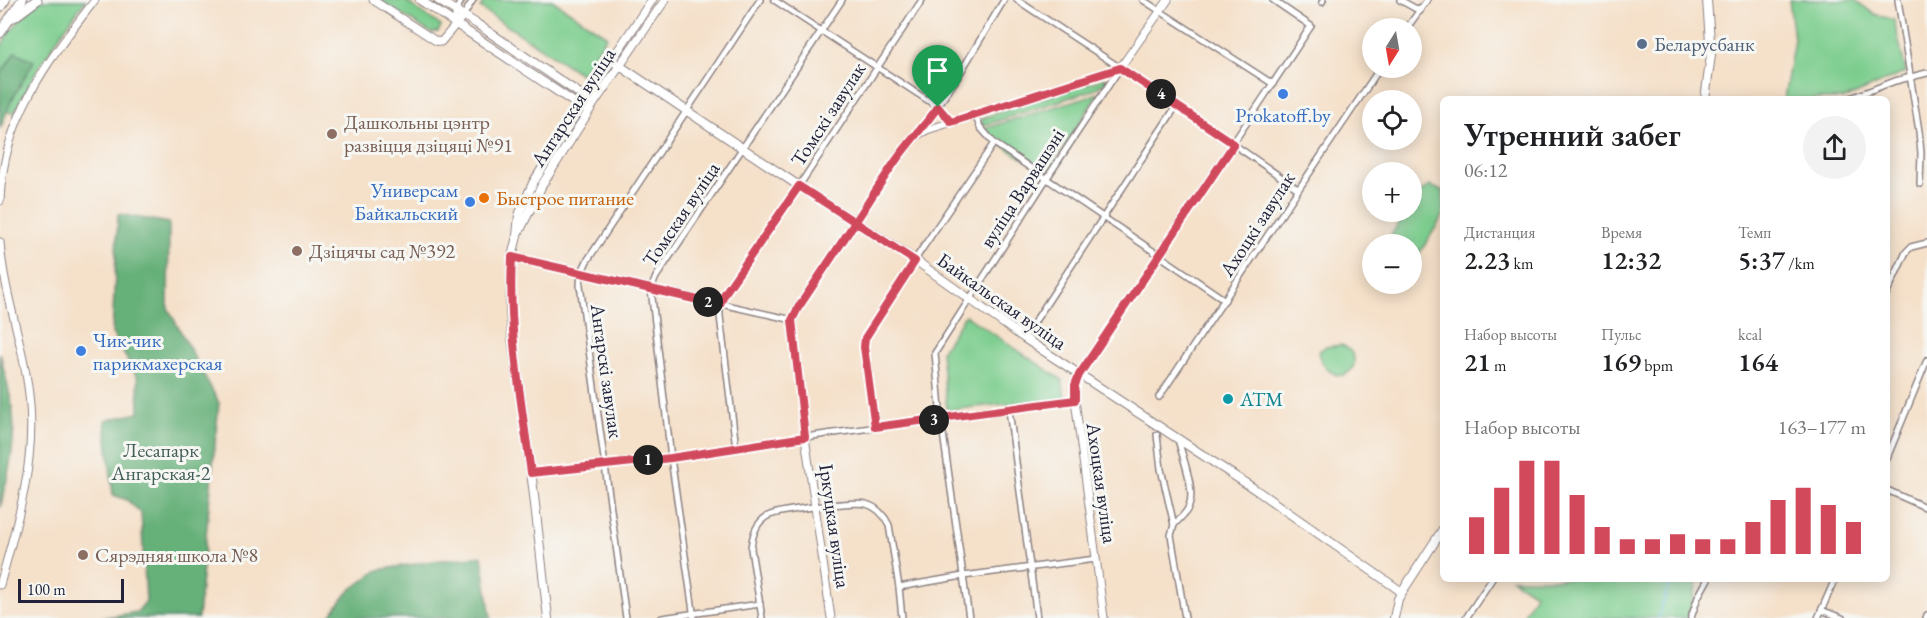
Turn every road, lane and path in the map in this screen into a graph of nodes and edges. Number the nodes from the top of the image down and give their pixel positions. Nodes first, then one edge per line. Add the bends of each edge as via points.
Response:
1 (5, 0) edge
2 (22, 0) edge
3 (37, 0) edge
4 (96, 0) edge
5 (373, 0) edge
6 (420, 0) edge
7 (438, 0) edge
8 (462, 0) edge
9 (473, 0) edge
10 (652, 0) edge
11 (665, 0) edge
12 (760, 0) edge
13 (774, 0) edge
14 (842, 0) edge
15 (922, 0) edge
16 (1005, 0) edge
17 (1017, 0) edge
18 (1143, 0) edge
19 (1168, 0) edge
20 (1272, 0) edge
21 (1400, 0) edge
22 (1427, 0) edge
23 (1707, 0) edge
24 (1899, 0) edge
25 (0, 7) edge
26 (1160, 11) junction
27 (1420, 11) junction
28 (459, 13) junction
29 (1415, 18) edge
30 (7, 22) junction
31 (455, 24) junction
32 (821, 31) junction
33 (0, 33) edge
34 (611, 60) junction
35 (620, 65) junction
36 (877, 68) junction
37 (1120, 68) junction
38 (1927, 73) edge
39 (1911, 76) junction
40 (1373, 78) edge
41 (1274, 84) junction
42 (1705, 96) edge
43 (1856, 96) edge
44 (586, 98) junction
45 (1177, 105) junction
46 (938, 107) junction
47 (585, 108) junction
48 (686, 110) junction
49 (975, 115) junction
50 (951, 122) junction
51 (916, 136) junction
52 (994, 143) junction
53 (1234, 144) junction
54 (743, 148) junction
55 (1047, 178) junction
56 (1920, 184) dead end
57 (799, 186) junction
58 (1298, 189) junction
59 (0, 201) edge
60 (1103, 216) junction
61 (855, 222) junction
62 (0, 243) edge
63 (1927, 243) edge
64 (1159, 254) junction
65 (512, 257) junction
66 (915, 261) junction
67 (581, 274) junction
68 (1890, 287) edge
69 (651, 289) junction
70 (969, 299) junction
71 (1225, 300) junction
72 (720, 305) junction
73 (792, 320) junction
74 (1024, 338) junction
75 (1927, 360) edge
76 (1079, 375) junction
77 (1159, 397) dead end
78 (1075, 400) junction
79 (1009, 410) junction
80 (941, 419) junction
81 (875, 427) junction
82 (1157, 435) dead end
83 (805, 437) junction
84 (1178, 438) junction
85 (1890, 438) edge
86 (736, 447) junction
87 (671, 458) junction
88 (605, 465) junction
89 (531, 473) junction
90 (1890, 491) edge
91 (816, 507) junction
92 (1927, 507) edge
93 (1174, 525) junction
94 (1440, 534) edge
95 (1096, 559) junction
96 (1029, 568) junction
97 (963, 576) junction
98 (1490, 582) edge
99 (1706, 582) edge
100 (1834, 582) edge
101 (0, 585) edge
102 (899, 587) junction
103 (1402, 592) junction
104 (760, 604) junction
105 (1821, 610) junction
106 (693, 616) edge
107 (548, 618) edge
108 (626, 618) edge
109 (662, 618) edge
110 (762, 618) edge
111 (831, 618) edge
112 (902, 618) edge
113 (969, 618) edge
114 (1037, 618) edge
115 (1104, 618) edge
116 (1185, 618) edge
117 (1394, 618) edge
118 (1466, 618) edge
119 (1691, 618) edge
120 (1818, 618) edge
121 (1842, 618) edge

1 - 25 highway
2 - 30 highway
3 - 30 highway
4 - 59 street via 25,100 3,172
5 - 31 street via 436,41 441,42
6 - 31 main road
7 - 28 main road
8 - 28 street
9 - 28 street
10 - 34 main road, Ангарская вуліца
11 - 35 main road, Ангарская вуліца
12 - 48 street
13 - 32 street
14 - 32 street, Томская вуліца
15 - 36 street, Томскі завулак
16 - 46 street
17 - 37 street
18 - 26 street
19 - 26 street, вуліца Варвашэні
20 - 41 street, Ахоцкая вуліца via 1311,26
21 - 27 street
22 - 27 street
23 - 42 main road via 1711,55
24 - 39 street
26 - 37 street, вуліца Варвашэні
26 - 41 street
27 - 29 street
28 - 31 street
28 - 44 main road
30 - 33 highway
31 - 47 main road
32 - 36 street
32 - 54 street, Томская вуліца
34 - 35 main road, Байкальская вуліца
34 - 44 main road, Ангарская вуліца
35 - 47 main road, Ангарская вуліца
35 - 48 main road, Байкальская вуліца
36 - 46 street
36 - 57 street, Томскі завулак
37 - 45 street
37 - 49 street
37 - 55 street, вуліца Варвашэні
38 - 39 street
39 - 43 street
39 - 56 street via 1921,153
40 - 58 street, Ахоцкі завулак
41 - 53 street, Ахоцкая вуліца
44 - 47 main road, Ангарская вуліца
45 - 53 street
45 - 60 street
46 - 50 street
46 - 51 street
47 - 65 main road, Ангарская вуліца via 533,183 519,215
48 - 54 main road, Байкальская вуліца
48 - 67 street
49 - 50 street
49 - 52 street
50 - 51 street
51 - 61 street
52 - 55 street
52 - 66 street
53 - 58 street
53 - 64 street, Ахоцкая вуліца
54 - 57 main road, Байкальская вуліца
54 - 69 street, Томская вуліца
55 - 60 street
55 - 70 street, вуліца Варвашэні
57 - 61 main road, Байкальская вуліца
57 - 72 street, Томскі завулак
58 - 71 street, Ахоцкі завулак
60 - 64 street
60 - 74 street
61 - 66 main road, Байкальская вуліца
61 - 73 street
62 - 101 street via 31,422 27,481
63 - 68 street via 1906,252
64 - 71 street
64 - 76 street, Ахоцкая вуліца
65 - 67 street
65 - 89 main road, Ангарская вуліца via 512,337
66 - 70 main road, Байкальская вуліца
66 - 81 street via 865,338
67 - 69 street
67 - 88 street, Ангарскі завулак
69 - 72 street
69 - 87 street, Томская вуліца
70 - 74 main road, Байкальская вуліца
70 - 80 street, вуліца Варвашэні via 935,353
71 - 77 street, Ахоцкі завулак
72 - 73 street
72 - 86 street
73 - 83 street, Іркуцкая вуліца
74 - 76 main road, Байкальская вуліца
75 - 85 street
76 - 78 street, Ахоцкая вуліца
76 - 84 main road, Байкальская вуліца
78 - 79 street
78 - 95 street, Ахоцкая вуліца
79 - 80 street
79 - 96 street
80 - 81 street
80 - 97 street, вуліца Варвашэні
81 - 83 street
82 - 93 street
83 - 86 street
83 - 91 street, Іркуцкая вуліца
84 - 93 street via 1191,500
84 - 103 main road, Байкальская вуліца
86 - 87 street
87 - 88 street
87 - 106 street, Томская вуліца
88 - 89 street
88 - 108 street, Ангарскі завулак
89 - 107 main road, Ангарская вуліца
90 - 92 street
91 - 102 street via 866,504 885,516
91 - 104 street via 771,514 756,528 751,549
91 - 111 street, Іркуцкая вуліца
93 - 116 street via 1171,535
94 - 103 main road
95 - 96 street
95 - 115 street, Ахоцкая вуліца
96 - 97 street
96 - 114 street
97 - 102 street
97 - 113 street, вуліца Варвашэні
98 - 118 street
99 - 119 street
100 - 105 street
102 - 112 street
103 - 117 main road
104 - 106 street
104 - 110 street
105 - 120 street
105 - 121 street
106 - 109 street

